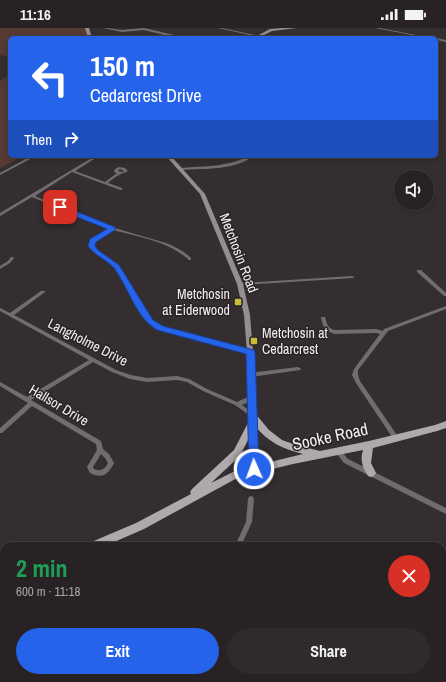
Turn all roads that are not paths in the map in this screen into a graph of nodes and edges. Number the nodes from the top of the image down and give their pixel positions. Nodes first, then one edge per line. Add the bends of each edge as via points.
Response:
1 (104, 28) edge
2 (219, 28) edge
3 (280, 28) edge
4 (295, 28) edge
5 (376, 28) edge
6 (110, 29) edge
7 (173, 36) edge
8 (253, 36) edge
9 (259, 36) edge
10 (419, 36) edge
11 (30, 158) edge
12 (94, 158) edge
13 (170, 158) edge
14 (248, 158) edge
15 (181, 169) junction
16 (72, 171) junction
17 (0, 174) edge
18 (119, 174) dead end
19 (106, 183) junction
20 (121, 189) dead end
21 (33, 196) junction
22 (0, 215) edge
23 (112, 229) junction
24 (12, 258) dead end
25 (190, 259) dead end
26 (0, 268) edge
27 (419, 271) dead end
28 (352, 277) dead end
29 (240, 284) junction
30 (43, 292) dead end
31 (446, 295) edge
32 (446, 307) edge
33 (0, 309) edge
34 (10, 314) junction
35 (323, 318) dead end
36 (383, 333) junction
37 (250, 352) junction
38 (92, 360) junction
39 (298, 369) dead end
40 (250, 375) junction
41 (0, 384) edge
42 (251, 398) junction
43 (30, 401) junction
44 (237, 404) junction
45 (252, 418) junction
46 (446, 424) edge
47 (0, 431) edge
48 (396, 438) junction
49 (370, 445) junction
50 (100, 450) dead end
51 (339, 452) junction
52 (322, 455) junction
53 (254, 469) junction
54 (370, 473) junction
55 (251, 499) dead end
56 (183, 503) junction
57 (446, 511) edge
58 (103, 542) edge
59 (240, 542) edge

1 - 6 street
2 - 8 street
3 - 4 main road
3 - 9 main road
5 - 10 street
6 - 7 street via 144,29
11 - 17 street
12 - 16 street
13 - 15 main road, Metchosin Road
14 - 15 street via 233,164
15 - 29 main road, Metchosin Road via 202,194
16 - 19 street
16 - 21 street
18 - 19 street
19 - 20 street
21 - 22 street
21 - 23 street
23 - 25 street via 165,245 185,253
23 - 37 street via 92,241 92,246 116,266 150,322 160,328
24 - 26 street
27 - 31 street
28 - 29 street
29 - 37 main road, Metchosin Road via 247,315
30 - 34 street
32 - 36 street via 390,327
33 - 34 street, Langholme Drive
34 - 38 street, Langholme Drive
35 - 36 street via 324,325 334,332
36 - 48 street via 355,375
37 - 40 main road, Metchosin Road
38 - 43 street
38 - 44 street, Langholme Drive via 130,377 147,380 177,378 189,381
39 - 40 street
40 - 42 main road, Metchosin Road
41 - 43 street, Hallsor Drive
42 - 44 street
42 - 45 main road, Metchosin Road
43 - 47 street
43 - 50 street, Hallsor Drive via 99,444
44 - 45 street, Langholme Drive
45 - 52 main road via 282,446
45 - 53 main road, Metchosin Road
45 - 56 main road via 237,453
46 - 48 main road, Sooke Road
48 - 49 main road, Sooke Road
49 - 51 main road, Sooke Road
49 - 54 main road via 364,462
51 - 52 main road, Sooke Road
51 - 54 street via 346,461
52 - 53 main road, Sooke Road
53 - 56 main road, Sooke Road via 216,484
54 - 57 street
55 - 59 street via 249,522
56 - 58 main road, Sooke Road

